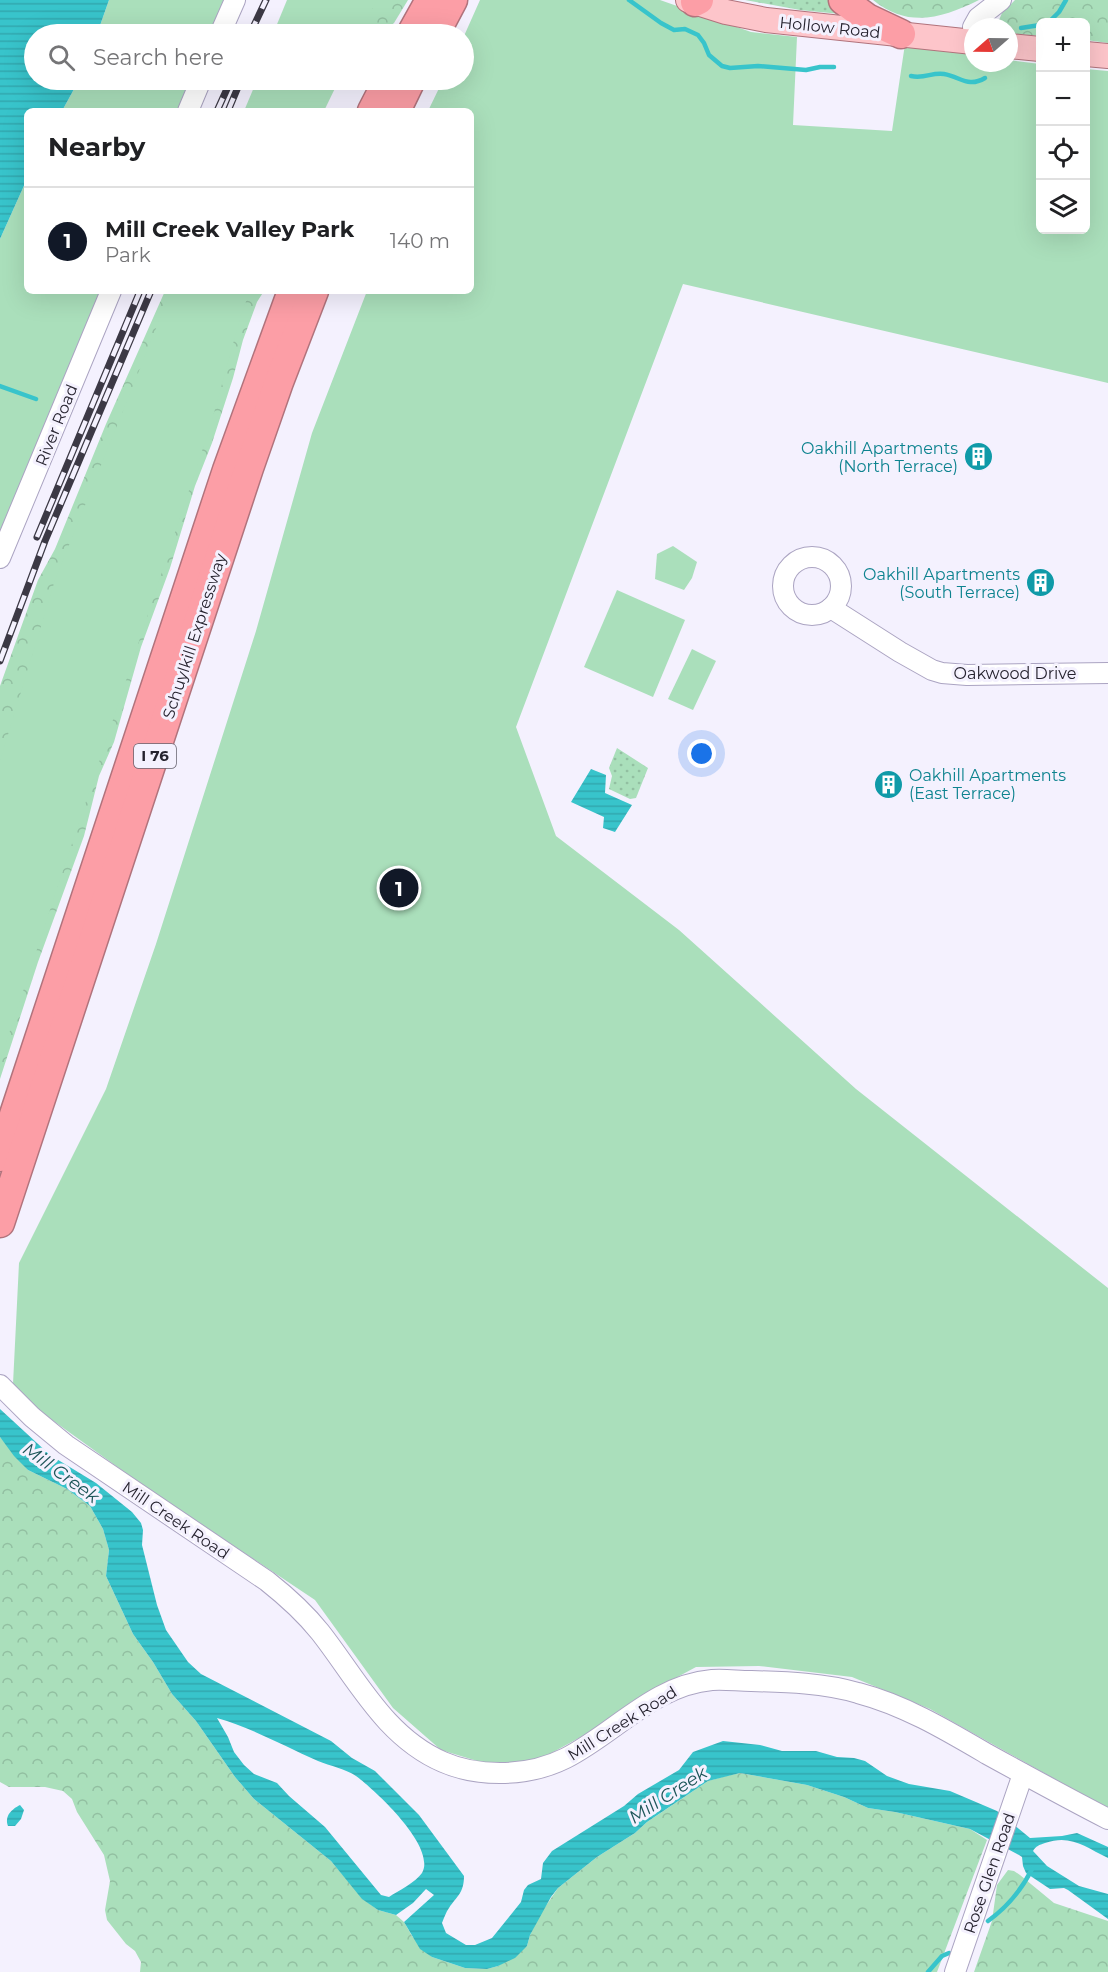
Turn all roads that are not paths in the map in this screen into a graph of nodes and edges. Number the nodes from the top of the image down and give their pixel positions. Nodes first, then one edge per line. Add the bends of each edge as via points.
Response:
1 (235, 0) edge
2 (843, 0) edge
3 (1001, 0) edge
4 (445, 1) edge
5 (694, 1) edge
6 (978, 18) edge
7 (224, 24) edge
8 (421, 24) edge
9 (438, 24) edge
10 (902, 34) junction
11 (964, 35) edge
12 (1018, 47) edge
13 (1036, 49) edge
14 (1090, 54) edge
15 (1108, 56) edge
16 (197, 90) edge
17 (383, 90) edge
18 (406, 90) edge
19 (189, 108) edge
20 (374, 108) edge
21 (397, 108) edge
22 (110, 294) edge
23 (291, 294) edge
24 (313, 294) edge
25 (0, 558) edge
26 (831, 608) dead end
27 (1108, 673) edge
28 (0, 1157) edge
29 (0, 1222) edge
30 (0, 1385) edge
31 (1023, 1774) junction
32 (1108, 1819) edge
33 (955, 1972) edge

1 - 7 street
2 - 10 highway via 867,18
3 - 6 street
4 - 8 highway
4 - 9 highway
5 - 10 main road, Hollow Road via 766,20
10 - 11 main road, Hollow Road
12 - 13 main road
14 - 15 main road
16 - 19 street
17 - 20 highway
18 - 21 highway
22 - 25 street, River Road
23 - 28 highway, Schuylkill Expressway / I 76 via 223,481
24 - 29 highway, Schuylkill Expressway / I 76 via 249,468
26 - 27 street, Oakwood Drive via 900,652 942,673
30 - 31 street, Mill Creek Road via 66,1445 286,1596 320,1632 390,1725 414,1747 445,1763 486,1773 546,1766 581,1749 671,1690 715,1680 811,1685 860,1693 940,1727
31 - 32 street, Mill Creek Road
31 - 33 street, Rose Glen Road

